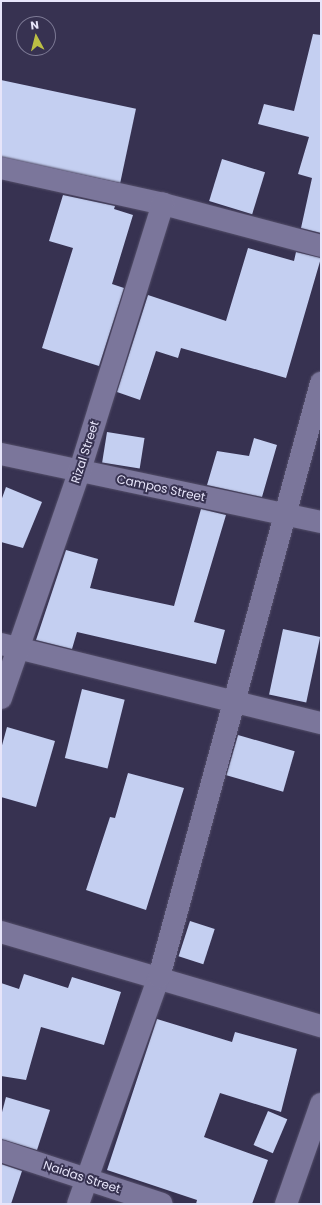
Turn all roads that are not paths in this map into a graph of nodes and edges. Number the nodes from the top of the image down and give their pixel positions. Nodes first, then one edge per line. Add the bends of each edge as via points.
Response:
1 (1, 168) edge
2 (163, 204) junction
3 (321, 246) edge
4 (321, 383) edge
5 (1, 454) edge
6 (80, 470) junction
7 (287, 515) junction
8 (321, 522) edge
9 (10, 646) edge
10 (1, 698) edge
11 (233, 704) junction
12 (321, 723) edge
13 (1, 932) edge
14 (159, 977) junction
15 (321, 1026) edge
16 (321, 1104) edge
17 (1, 1151) edge
18 (88, 1179) junction
19 (78, 1204) edge
20 (162, 1204) edge
21 (286, 1204) edge

1 - 2 street
2 - 3 street
2 - 6 street, Rizal Street
4 - 7 street
5 - 6 street, Campos Street
6 - 7 street, Campos Street
6 - 9 street, Rizal Street
7 - 8 street, Campos Street
7 - 11 street
9 - 10 street, Rizal Street
9 - 11 street
11 - 12 street
11 - 14 street
13 - 14 street
14 - 15 street
14 - 18 street
16 - 21 street
17 - 18 street, Naidas Street
18 - 19 street
18 - 20 street, Naidas Street

